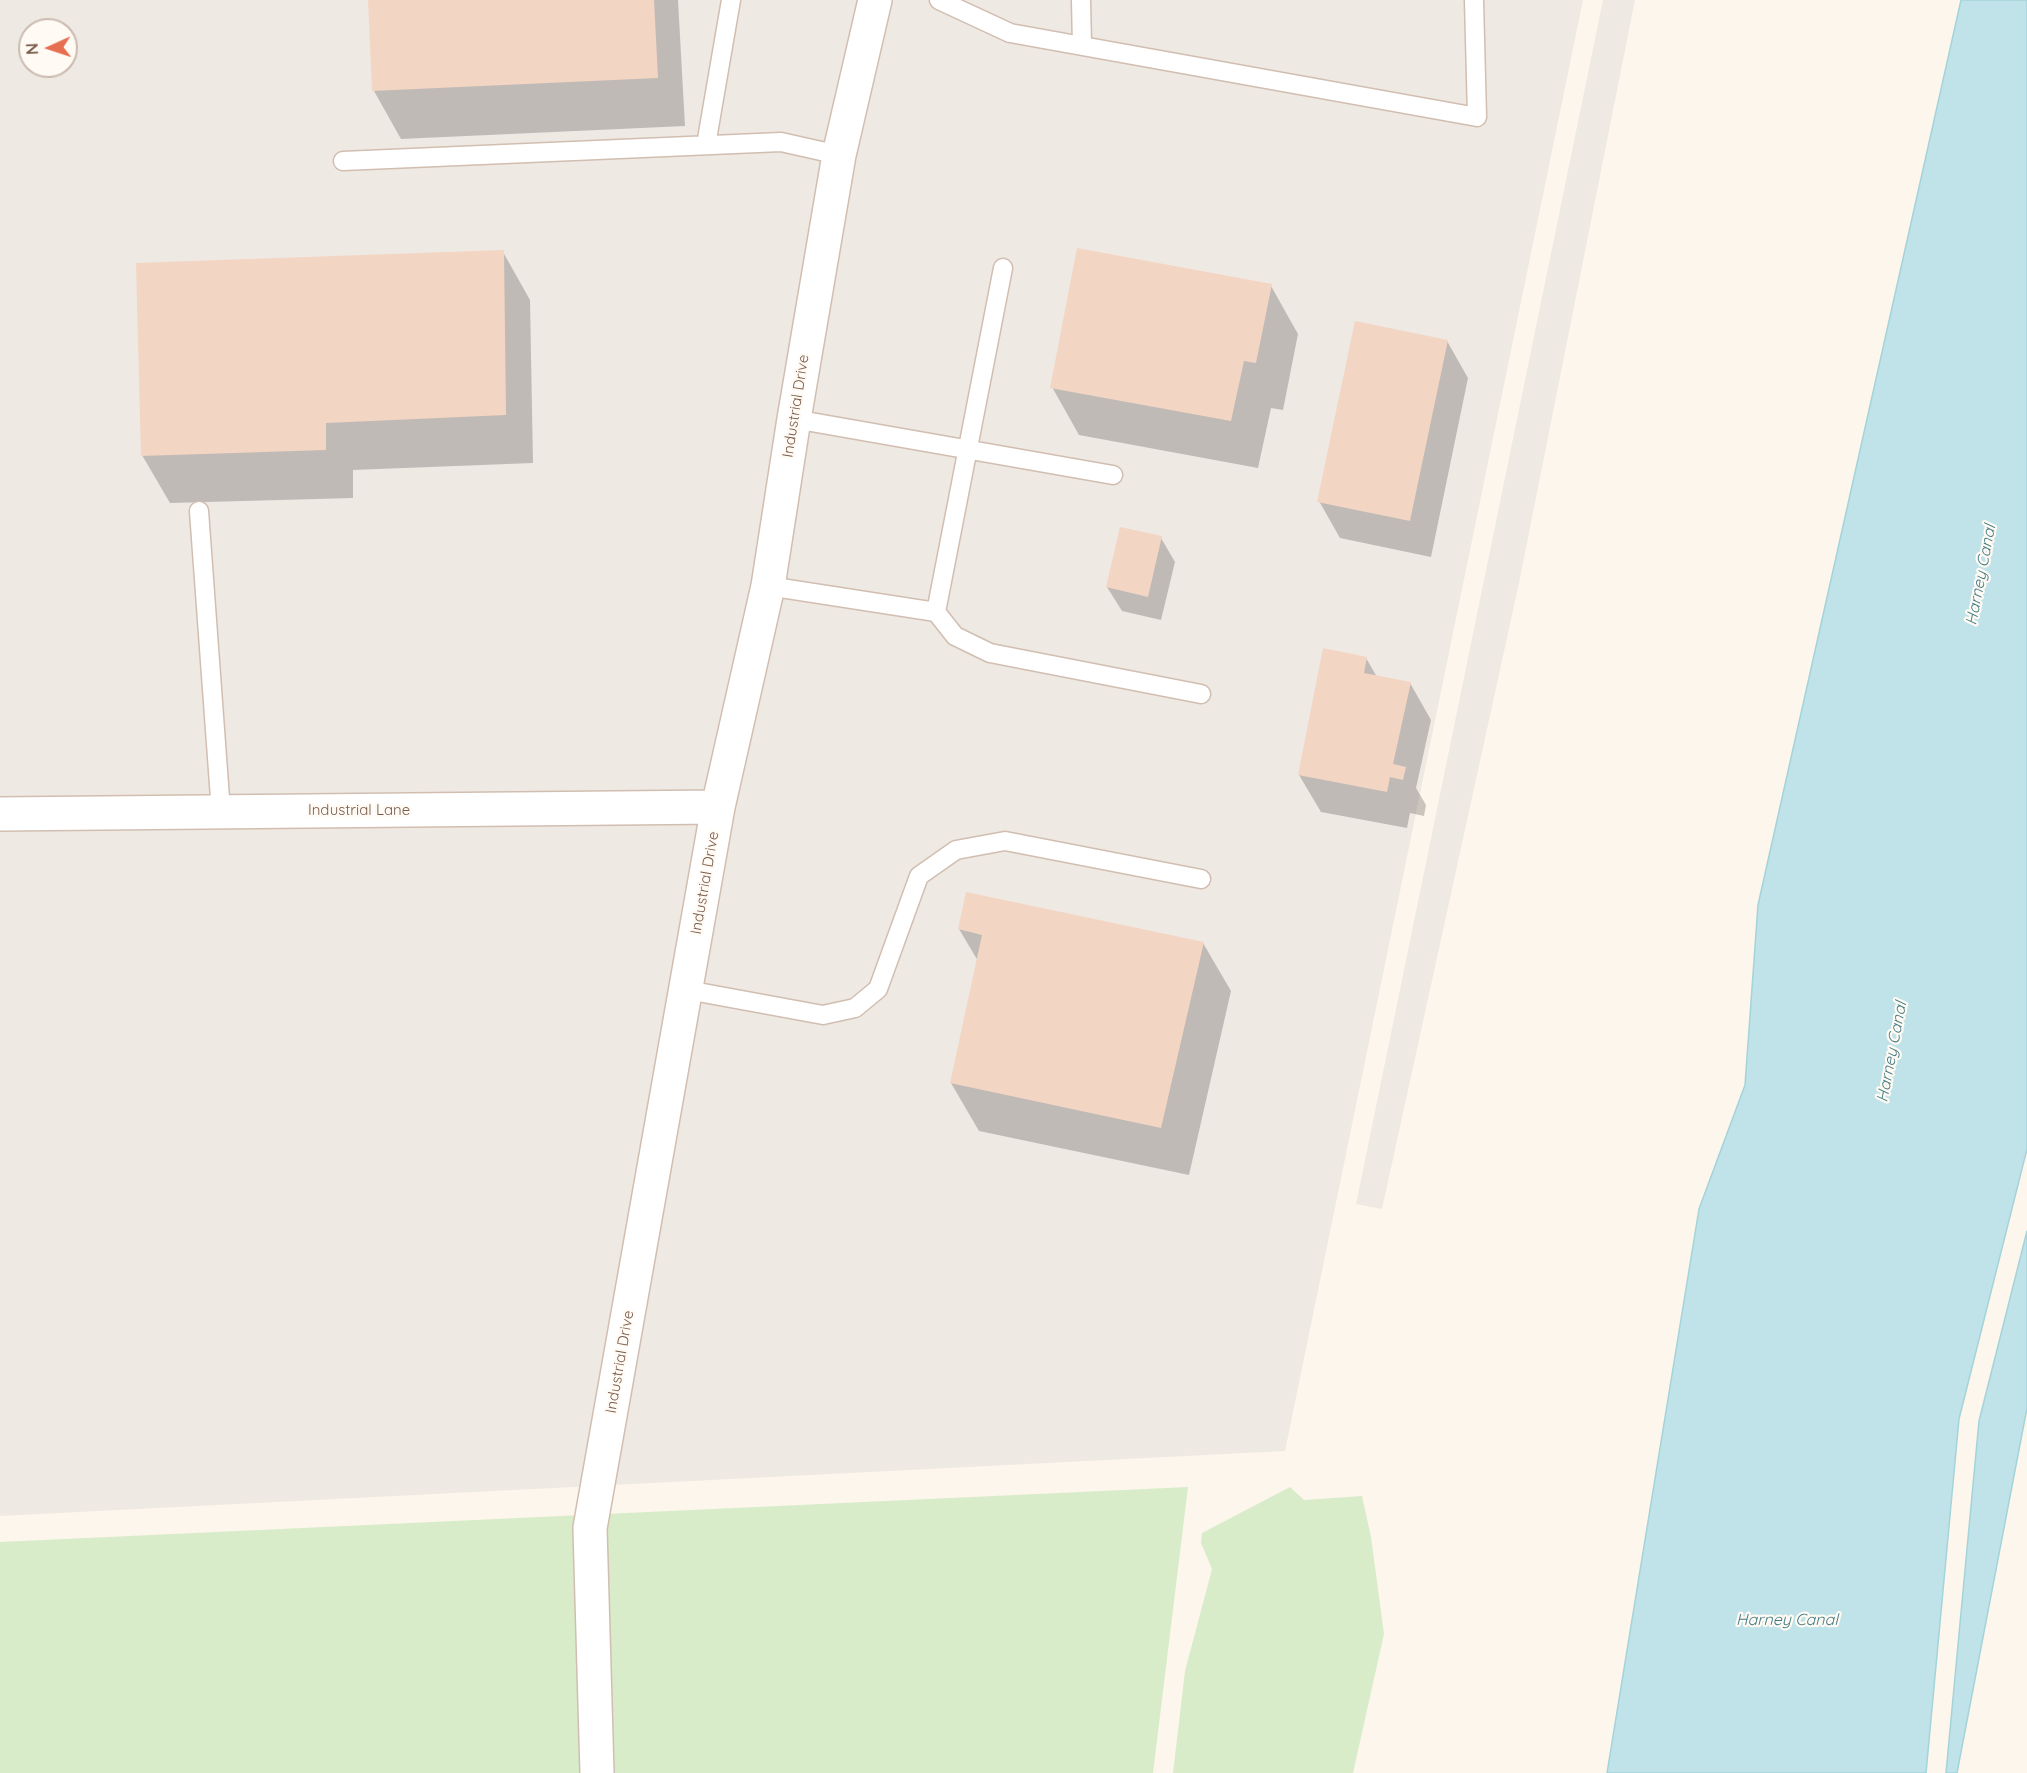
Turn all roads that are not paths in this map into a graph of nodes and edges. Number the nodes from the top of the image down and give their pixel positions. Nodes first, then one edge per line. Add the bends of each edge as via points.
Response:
1 (731, 0) edge
2 (875, 0) edge
3 (939, 0) edge
4 (1081, 0) edge
5 (1474, 0) edge
6 (1082, 45) junction
7 (706, 145) junction
8 (839, 155) junction
9 (343, 161) dead end
10 (1003, 268) dead end
11 (794, 419) junction
12 (968, 450) junction
13 (1113, 475) dead end
14 (199, 511) dead end
15 (768, 586) junction
16 (936, 612) junction
17 (1201, 694) dead end
18 (718, 807) junction
19 (221, 812) junction
20 (0, 814) edge
21 (1201, 879) dead end
22 (687, 990) junction
23 (597, 1773) edge

1 - 7 lane
2 - 8 street, Industrial Drive
3 - 6 lane via 1010,33
4 - 6 lane
5 - 6 lane via 1477,117
7 - 8 lane via 781,142
7 - 9 lane
8 - 11 street, Industrial Drive
10 - 12 lane
11 - 12 lane
11 - 15 street, Industrial Drive
12 - 13 lane
12 - 16 lane
14 - 19 lane
15 - 16 lane
15 - 18 street, Industrial Drive
16 - 17 lane via 956,636 990,653
18 - 19 street, Industrial Lane
18 - 22 street, Industrial Drive
19 - 20 street, Industrial Lane
21 - 22 lane via 1005,841 956,850 920,876 878,989 855,1008 823,1015
22 - 23 street, Industrial Drive via 590,1528

